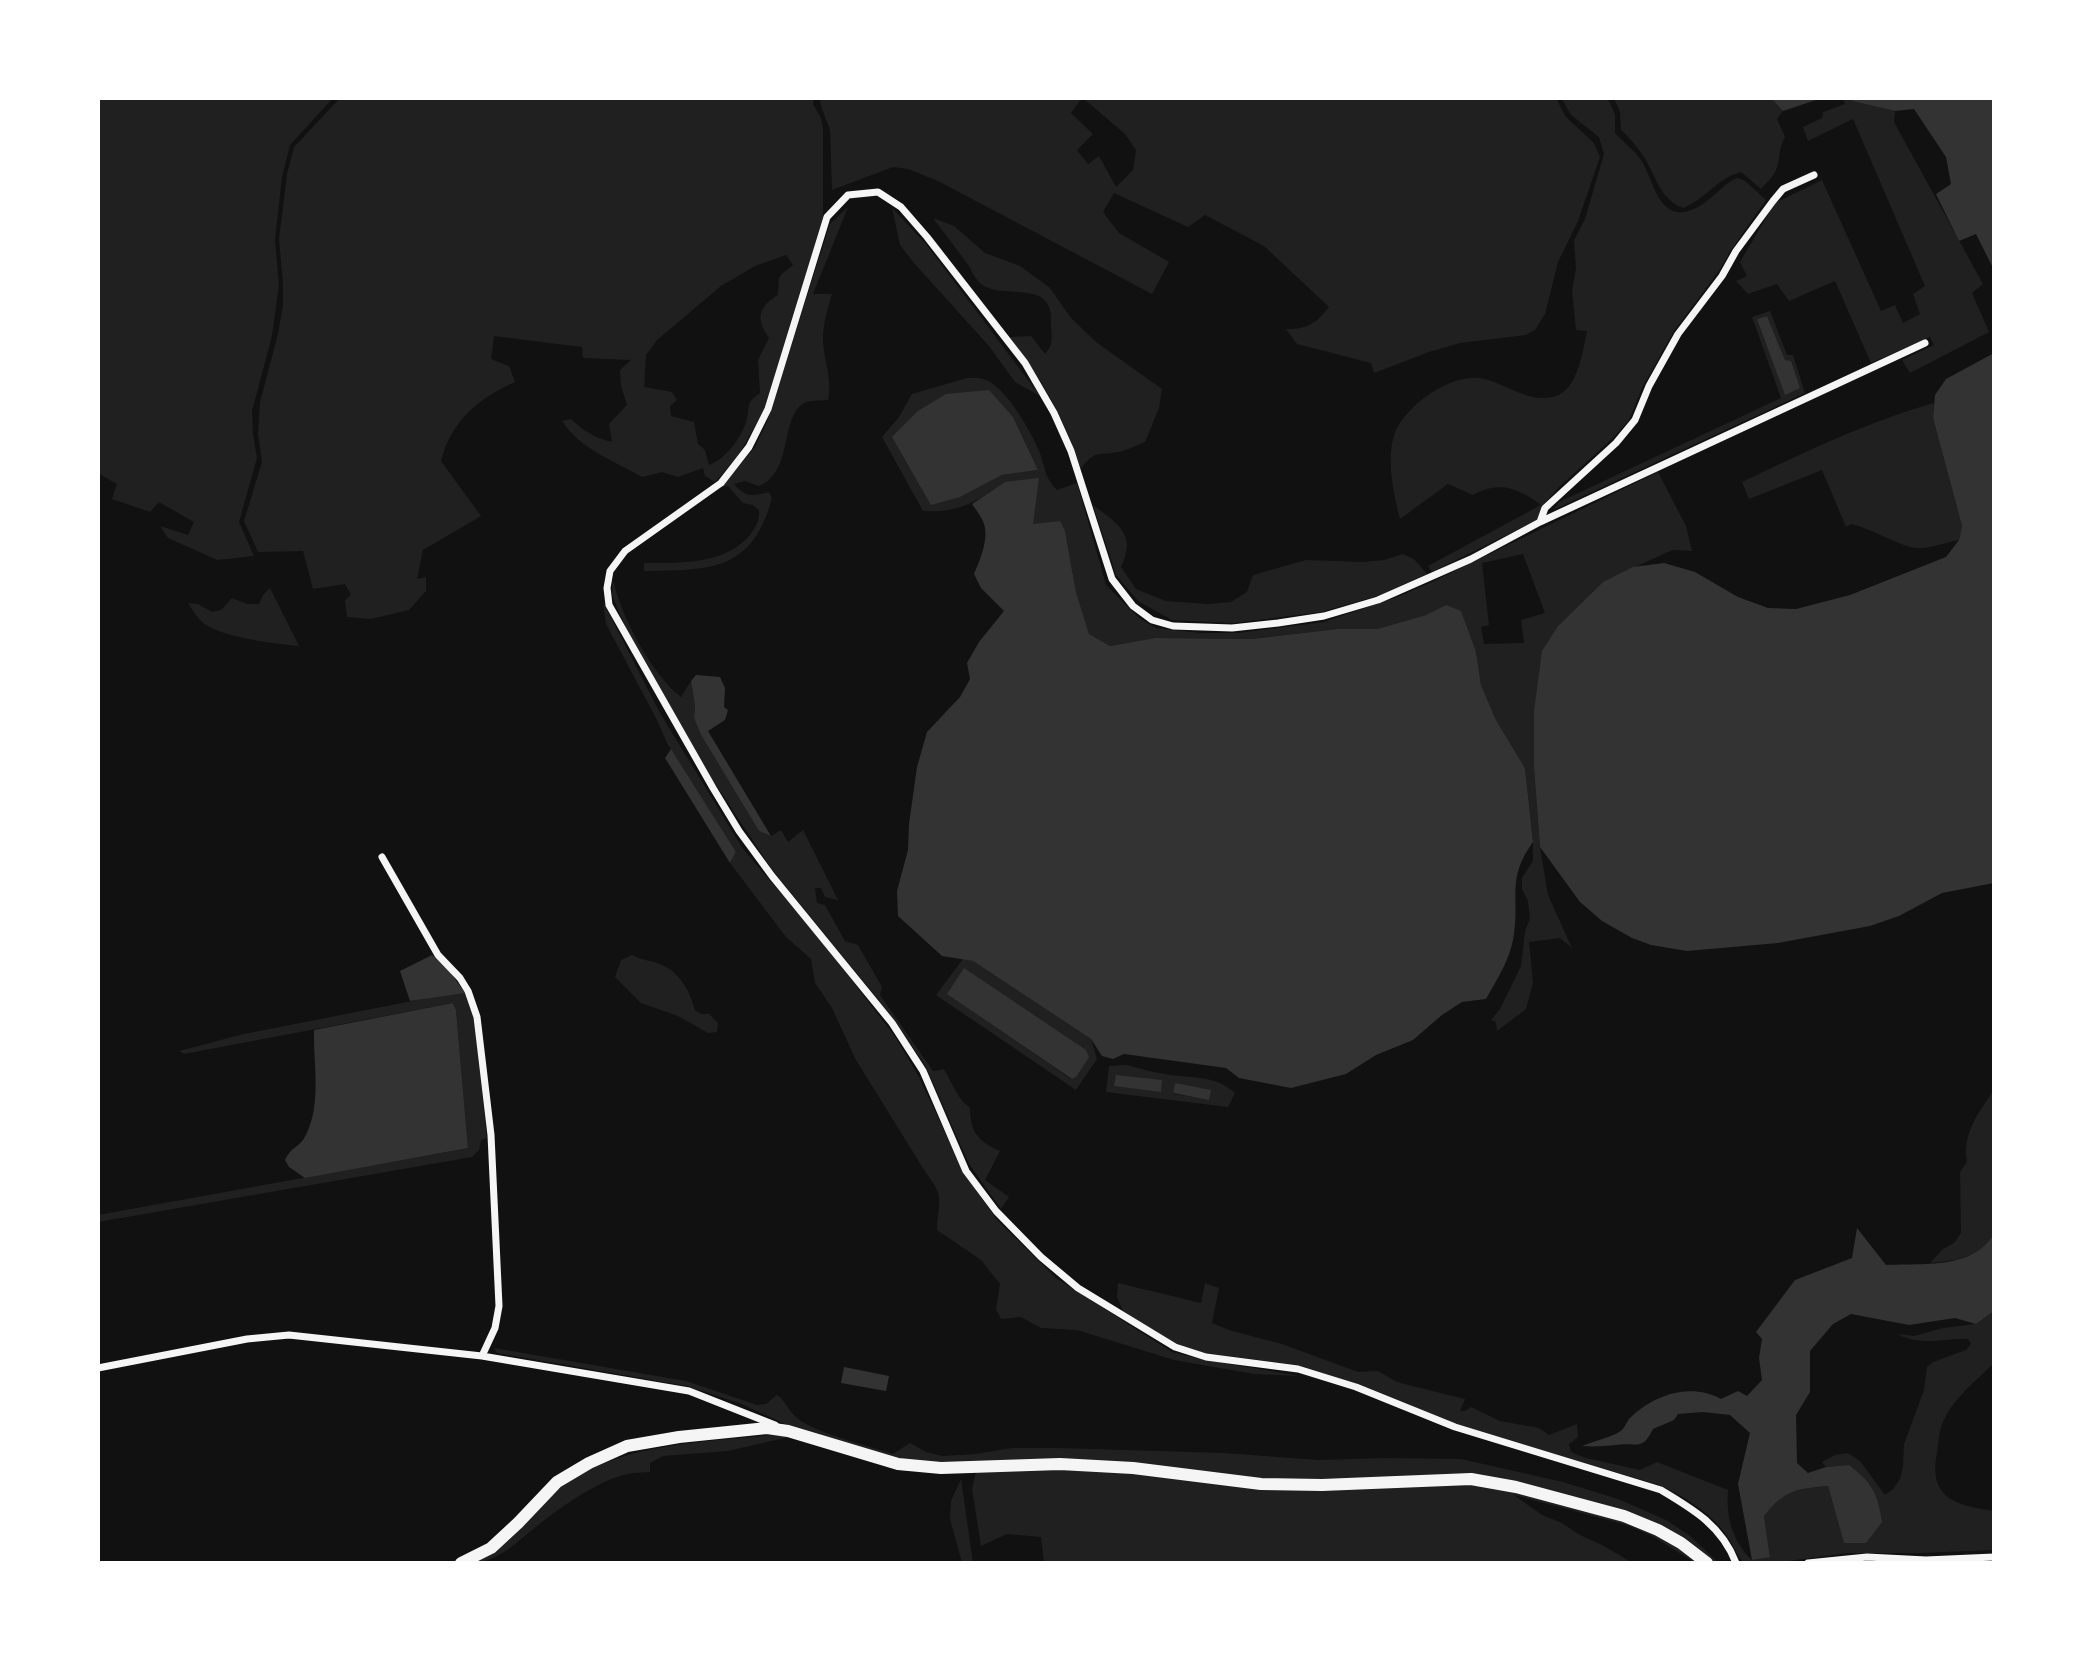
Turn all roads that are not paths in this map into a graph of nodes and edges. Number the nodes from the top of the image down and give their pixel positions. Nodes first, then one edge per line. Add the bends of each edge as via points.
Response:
1 (1814, 175) dead end
2 (1925, 343) dead end
3 (1540, 522) junction
4 (382, 857) dead end
5 (482, 1356) junction
6 (98, 1368) edge
7 (788, 1431) junction
8 (1994, 1556) edge
9 (461, 1563) edge
10 (1707, 1563) edge
11 (1736, 1563) edge
12 (1808, 1563) edge

1 - 3 street via 1783,189 1773,201 1678,334 1635,420 1545,508
2 - 3 street
3 - 11 street via 1422,581 1324,617 1232,628 1174,626 1152,620 1133,606 1112,579 1070,451 1025,363 927,237 901,207 878,192 848,195 827,217 768,409 750,447 720,482 625,551 610,570 607,588 609,605 622,631 733,820 772,876 892,1023 923,1071 966,1171 996,1211 1041,1257 1077,1288 1175,1347 1206,1357 1298,1369 1455,1427 1661,1490 1710,1523 1729,1544
4 - 5 street via 438,956 468,991 477,1017 491,1135 499,1306
5 - 6 street via 289,1335
5 - 7 street via 690,1391
7 - 9 street via 678,1437 627,1446 557,1482 491,1548
7 - 10 street via 898,1464 941,1468 1060,1464 1261,1484 1471,1479 1624,1516 1682,1543
8 - 12 street via 1867,1557

